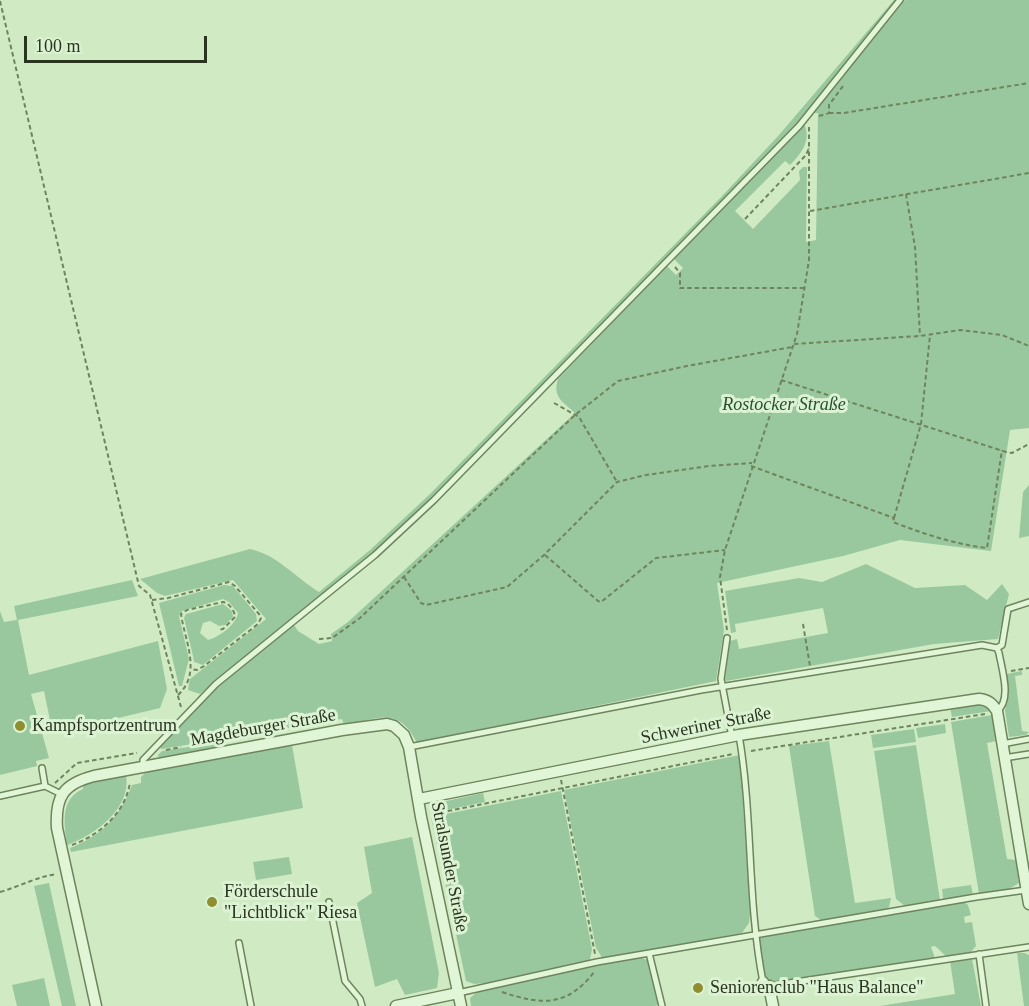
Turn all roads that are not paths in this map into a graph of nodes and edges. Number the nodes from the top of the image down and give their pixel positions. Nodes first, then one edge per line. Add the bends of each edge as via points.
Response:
1 (900, 0) edge
2 (1029, 602) edge
3 (727, 639) road end
4 (997, 648) junction
5 (721, 687) junction
6 (996, 711) junction
7 (404, 735) joint
8 (736, 736) junction
9 (1029, 739) edge
10 (1002, 744) junction
11 (409, 747) junction
12 (1029, 754) edge
13 (1004, 758) junction
14 (143, 767) junction
15 (42, 768) dead end
16 (45, 786) junction
17 (61, 794) junction
18 (0, 796) edge
19 (419, 799) junction
20 (1027, 890) junction
21 (329, 902) dead end
22 (1029, 904) edge
23 (754, 935) junction
24 (239, 943) dead end
25 (1029, 947) edge
26 (650, 952) junction
27 (979, 954) junction
28 (766, 984) junction
29 (458, 993) junction
30 (96, 1006) edge
31 (251, 1006) edge
32 (362, 1006) edge
33 (396, 1006) edge
34 (461, 1006) edge
35 (662, 1006) edge
36 (773, 1006) edge
37 (986, 1006) edge

1 - 14 lane via 805,119 434,500 375,555 216,684 143,760
2 - 4 lane via 1008,609 1002,645
3 - 5 lane
4 - 5 lane via 982,645
4 - 6 lane via 1005,697
5 - 8 lane
5 - 11 lane
6 - 8 street, Schweriner Straße via 986,699 979,699
6 - 10 street
7 - 11 street, Stralsunder Straße
7 - 14 street, Magdeburger Straße via 387,723
8 - 19 street, Schweriner Straße
8 - 23 lane via 742,752
9 - 10 lane
10 - 13 street
11 - 19 street, Stralsunder Straße
12 - 13 lane
13 - 20 street
14 - 17 street, Magdeburger Straße via 85,778
15 - 16 lane
16 - 17 lane
16 - 18 lane
17 - 30 street via 56,815 61,848
19 - 29 street, Stralsunder Straße
20 - 22 street
20 - 23 lane
21 - 32 lane via 345,981
23 - 26 lane
23 - 28 lane
24 - 31 lane
25 - 27 lane
26 - 29 lane
26 - 35 lane
27 - 28 lane
27 - 37 lane
28 - 36 street
29 - 33 street
29 - 34 street, Stralsunder Straße

